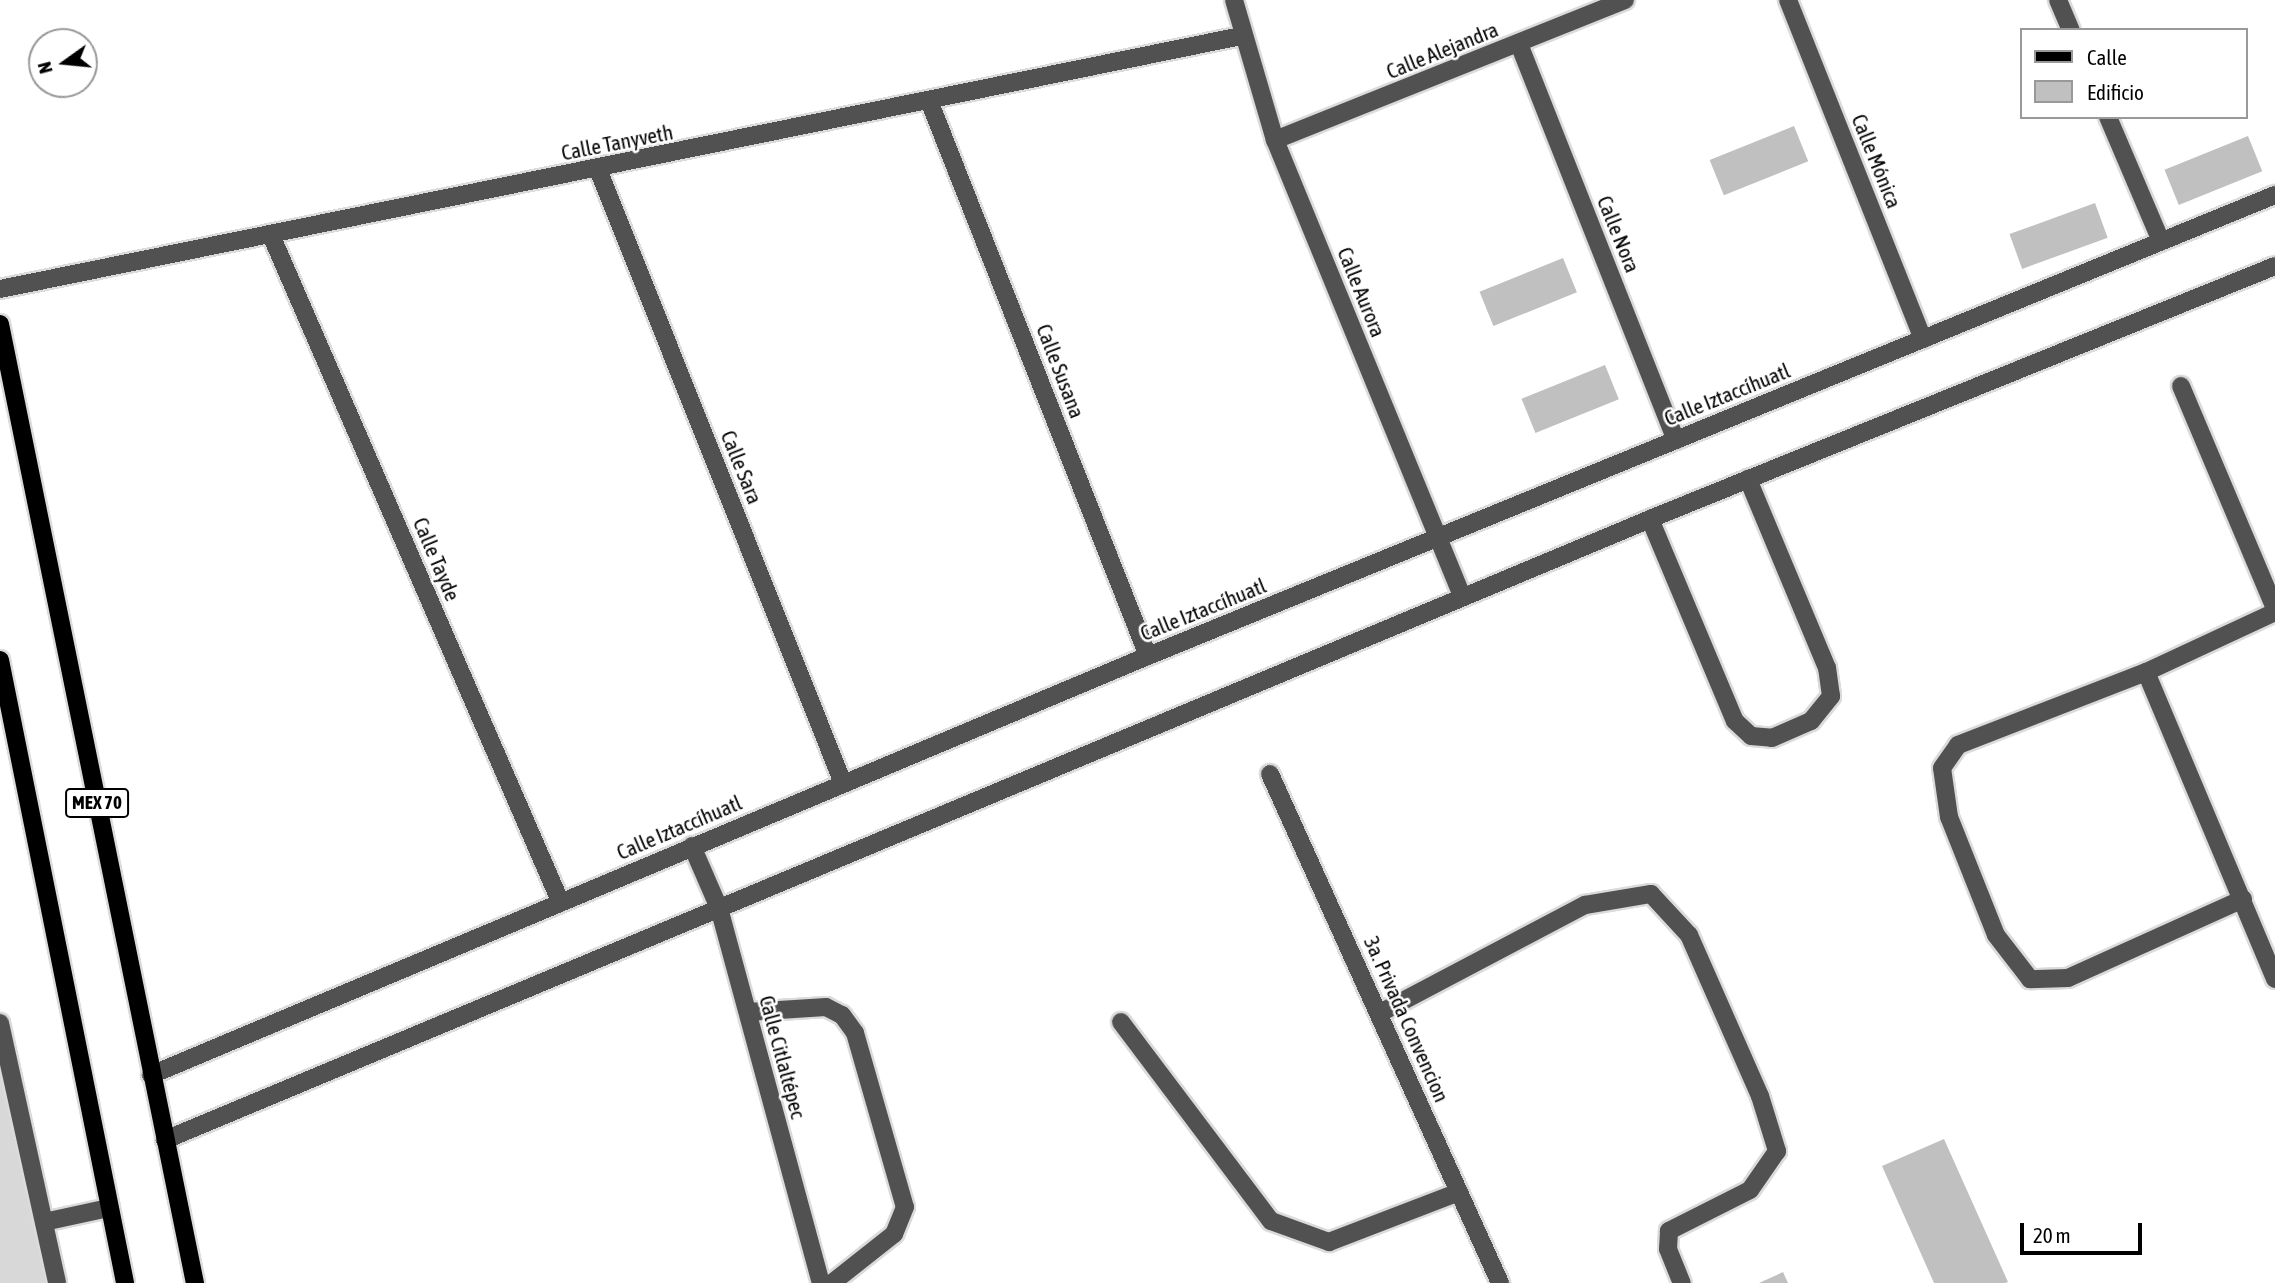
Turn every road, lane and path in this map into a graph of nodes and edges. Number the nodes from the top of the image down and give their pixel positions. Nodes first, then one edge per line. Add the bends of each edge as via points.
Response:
1 (1234, 0) edge
2 (1625, 0) edge
3 (1788, 0) edge
4 (2058, 0) edge
5 (2070, 28) edge
6 (1241, 36) junction
7 (1519, 44) junction
8 (930, 103) junction
9 (2109, 119) edge
10 (1275, 140) junction
11 (598, 169) junction
12 (2275, 195) edge
13 (271, 234) junction
14 (2161, 241) junction
15 (2275, 266) edge
16 (0, 289) edge
17 (0, 324) edge
18 (1923, 339) junction
19 (2181, 386) dead end
20 (1676, 440) junction
21 (1748, 479) junction
22 (1650, 519) junction
23 (1437, 537) junction
24 (1462, 597) junction
25 (2275, 610) edge
26 (1148, 656) junction
27 (0, 660) edge
28 (2146, 672) junction
29 (1270, 774) dead end
30 (842, 783) junction
31 (692, 846) junction
32 (2243, 899) junction
33 (560, 901) junction
34 (719, 908) junction
35 (2275, 979) edge
36 (748, 1012) junction
37 (1380, 1013) junction
38 (1121, 1022) dead end
39 (0, 1023) edge
40 (151, 1075) junction
41 (165, 1140) junction
42 (1459, 1192) junction
43 (109, 1208) junction
44 (44, 1222) junction
45 (57, 1283) edge
46 (125, 1283) edge
47 (195, 1283) edge
48 (821, 1283) edge
49 (832, 1283) edge
50 (1500, 1283) edge
51 (1682, 1283) edge

1 - 6 street, Calle Aurora
2 - 7 street, Calle Alejandra
3 - 18 street, Calle Mónica
4 - 5 street
6 - 8 street, Calle Tanyveth
6 - 10 street, Calle Aurora
7 - 10 street, Calle Alejandra
7 - 20 street, Calle Nora
8 - 11 street, Calle Tanyveth
8 - 26 street, Calle Susana
9 - 14 street
10 - 23 street, Calle Aurora
11 - 13 street, Calle Tanyveth
11 - 30 street, Calle Sara
12 - 14 street, Calle Iztaccíhuatl
13 - 16 street, Calle Tanyveth
13 - 33 street, Calle Tayde
14 - 18 street, Calle Iztaccíhuatl
15 - 21 street
17 - 40 main road, MEX 70
18 - 20 street, Calle Iztaccíhuatl
19 - 25 street
20 - 23 street, Calle Iztaccíhuatl
21 - 22 street
21 - 22 street via 1827,668 1831,696 1811,721 1772,738 1751,736 1735,721
22 - 24 street
23 - 24 street, Calle Aurora
23 - 26 street, Calle Iztaccíhuatl
24 - 34 street
25 - 28 street
26 - 30 street, Calle Iztaccíhuatl
27 - 43 main road
28 - 32 street
28 - 32 street via 1958,745 1942,768 1949,817 1996,935 2030,979 2068,978
29 - 37 street, 3a. Privada Convencion
30 - 31 street, Calle Iztaccíhuatl
31 - 33 street, Calle Iztaccíhuatl
31 - 34 street, Calle Citlaltépec
32 - 35 street
33 - 40 street, Calle Iztaccíhuatl
34 - 36 street, Calle Citlaltépec
34 - 41 street
36 - 48 street, Calle Citlaltépec
36 - 49 street via 826,1007 842,1015 855,1033 905,1207 894,1234
37 - 42 street, 3a. Privada Convencion
37 - 51 street via 1585,905 1651,894 1689,936 1760,1096 1777,1152 1750,1190 1669,1231 1668,1249
38 - 42 street via 1271,1222 1329,1241
39 - 44 street
40 - 41 main road, MEX 70
41 - 47 main road, MEX 70
42 - 50 street, 3a. Privada Convencion
43 - 44 street
43 - 46 main road
44 - 45 street

